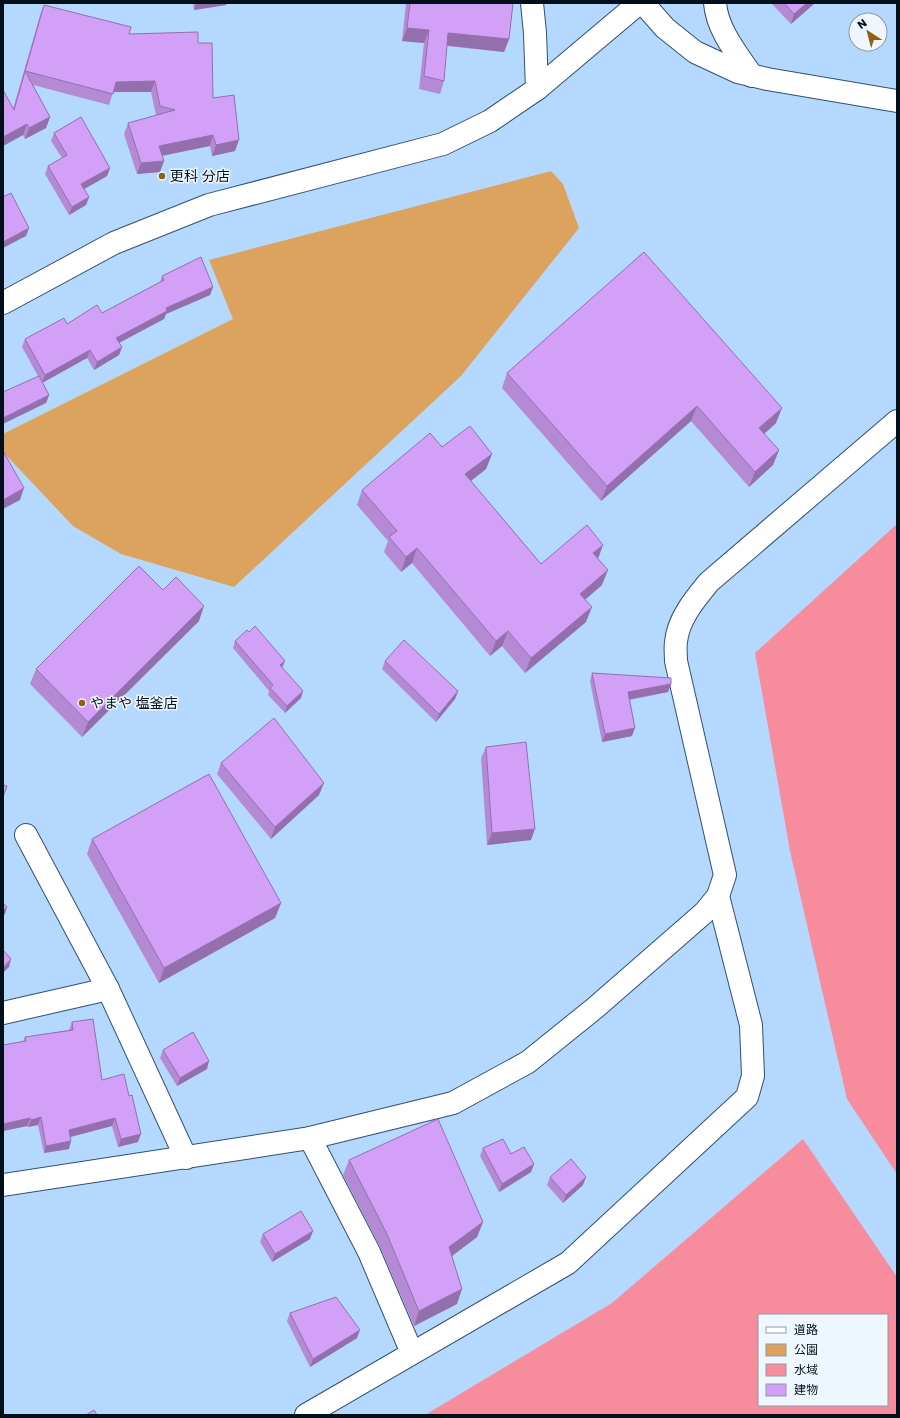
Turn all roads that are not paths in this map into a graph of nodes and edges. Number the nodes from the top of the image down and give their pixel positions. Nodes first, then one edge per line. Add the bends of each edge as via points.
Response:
1 (532, 3) edge
2 (639, 3) edge
3 (643, 3) edge
4 (715, 3) edge
5 (752, 76) junction
6 (537, 89) junction
7 (897, 101) edge
8 (3, 303) edge
9 (897, 421) edge
10 (26, 835) dead end
11 (718, 896) junction
12 (108, 989) junction
13 (3, 1013) edge
14 (310, 1138) junction
15 (186, 1158) junction
16 (3, 1184) edge
17 (412, 1353) junction
18 (306, 1415) edge

1 - 6 street
2 - 6 street
3 - 5 street via 665,28 695,52
4 - 5 street via 726,37
5 - 7 street
6 - 8 street via 490,121 443,144 209,205 114,243
9 - 11 street via 709,582 694,600 683,620 676,641 676,661 725,875
10 - 12 street
11 - 14 street via 705,912 528,1062 453,1103
11 - 17 street via 751,1025 753,1076 747,1097 568,1263
12 - 13 street
12 - 15 street
14 - 15 street
14 - 17 street via 369,1252
15 - 16 street
17 - 18 street

